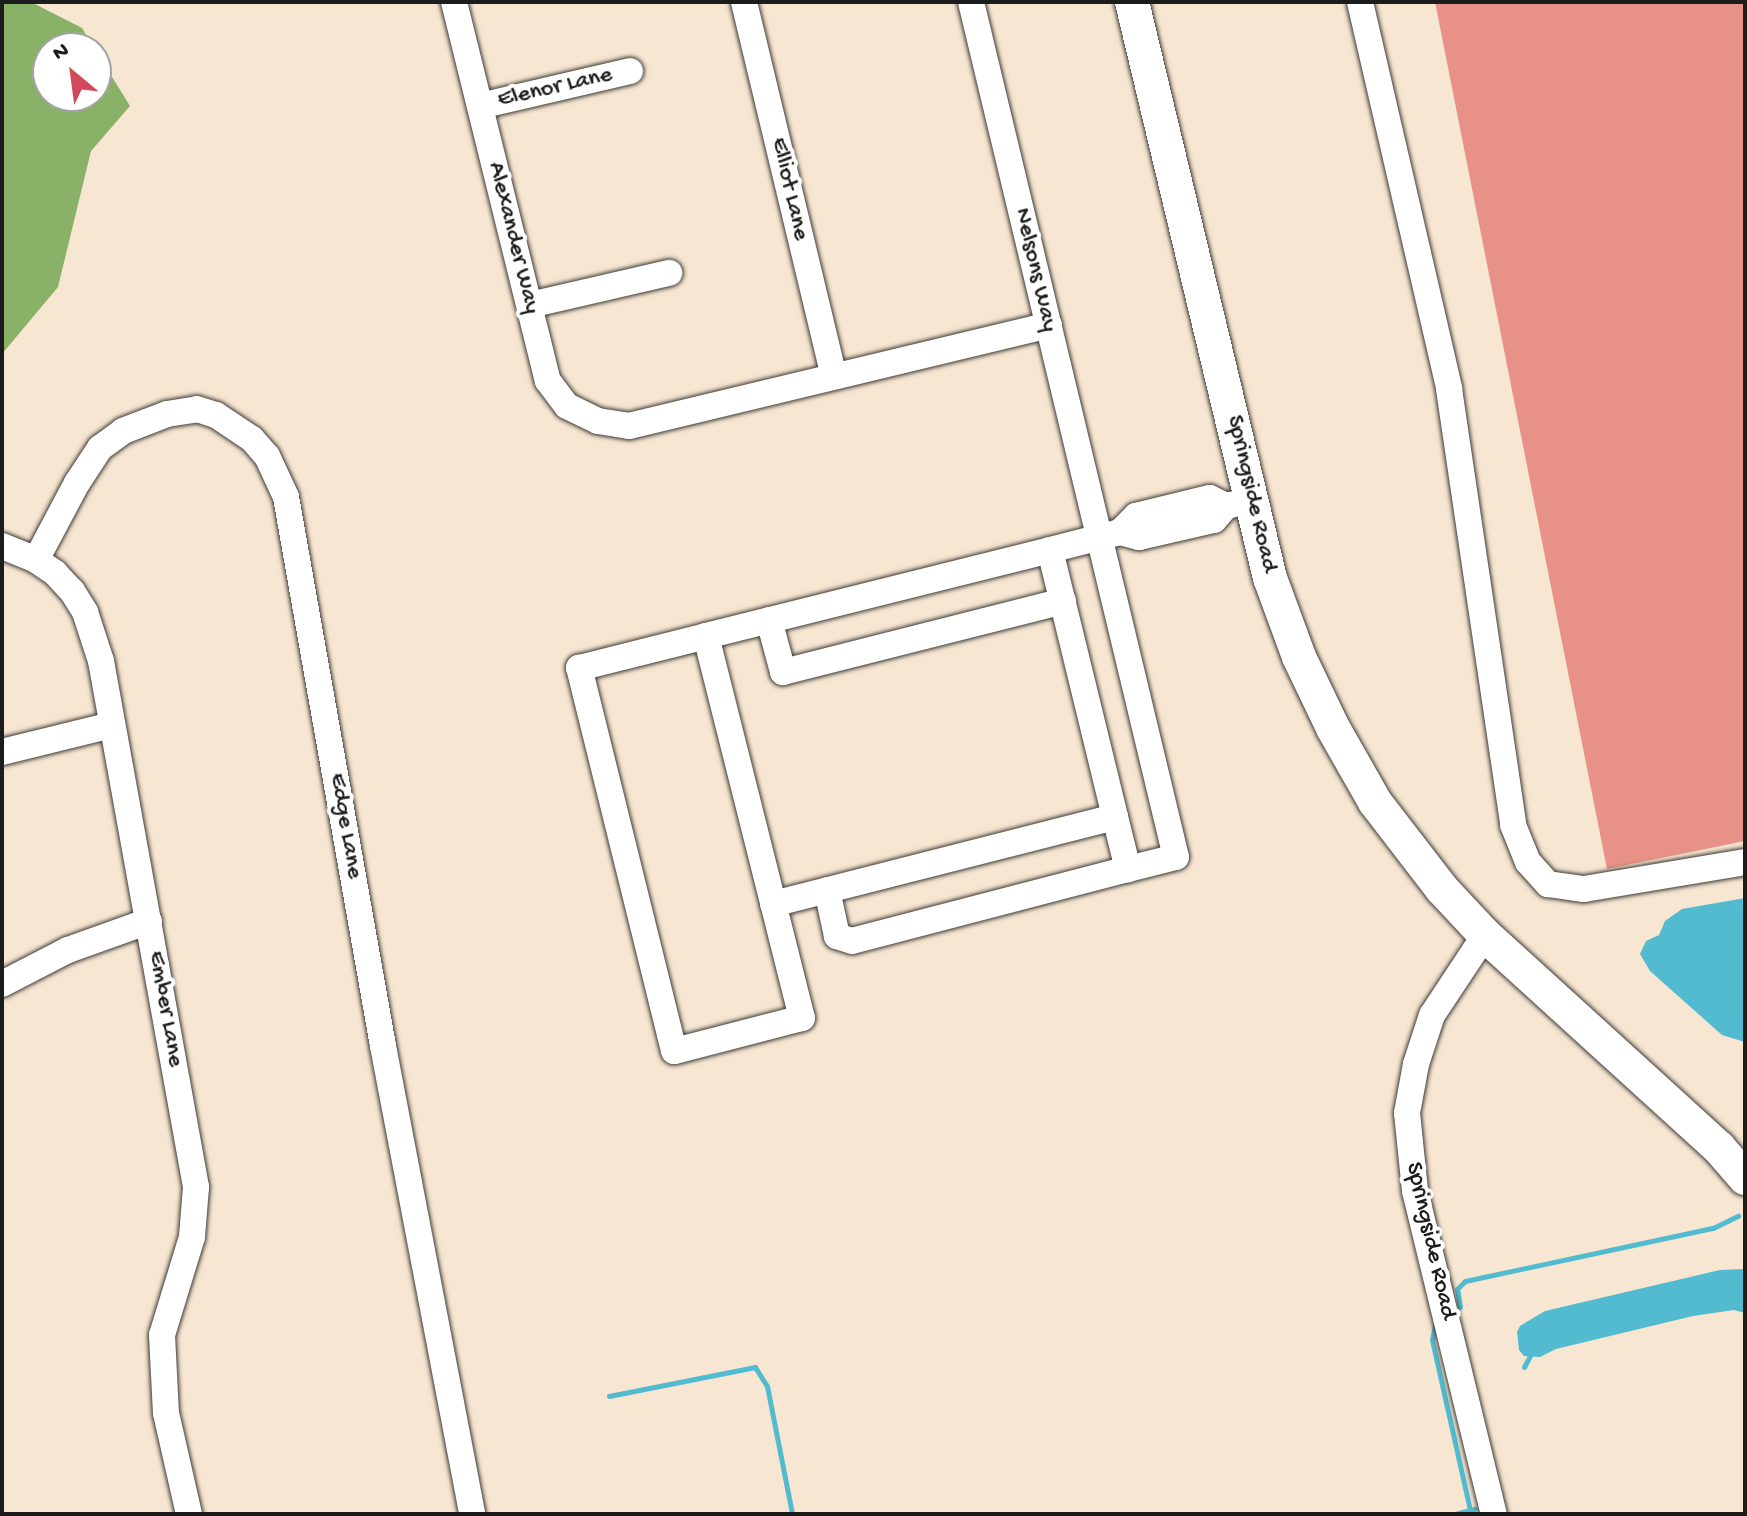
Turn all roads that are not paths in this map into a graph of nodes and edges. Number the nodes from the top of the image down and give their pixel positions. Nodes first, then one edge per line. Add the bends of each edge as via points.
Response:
1 (454, 2) edge
2 (744, 2) edge
3 (971, 2) edge
4 (1132, 2) edge
5 (1360, 2) edge
6 (630, 71) dead end
7 (480, 106) junction
8 (669, 273) dead end
9 (530, 305) junction
10 (1049, 325) junction
11 (834, 376) junction
12 (1239, 503) junction
13 (1110, 535) junction
14 (2, 546) edge
15 (1050, 550) junction
16 (36, 560) junction
17 (1063, 601) junction
18 (769, 620) junction
19 (706, 636) junction
20 (112, 725) junction
21 (2, 752) edge
22 (1115, 817) junction
23 (1745, 862) edge
24 (1128, 869) junction
25 (827, 890) junction
26 (773, 904) junction
27 (149, 921) junction
28 (1485, 935) junction
29 (2, 984) edge
30 (1745, 1178) edge
31 (189, 1514) edge
32 (472, 1514) edge
33 (1494, 1514) edge

1 - 7 street, Alexander Way
2 - 11 street, Elliot Lane
3 - 10 street, Nelsons Way
4 - 12 main road, Springside Road
5 - 23 street via 1449,389 1513,825 1528,862 1548,884 1584,889
6 - 7 street, Elenor Lane
7 - 9 street, Alexander Way
8 - 9 street
9 - 11 street, Alexander Way via 548,381 567,406 598,421 629,426
10 - 11 street
10 - 13 street, Nelsons Way
12 - 13 street via 1210,498 1136,516
12 - 28 main road, Springside Road via 1299,657 1375,802
13 - 15 street
13 - 24 street, Nelsons Way via 1176,857
14 - 16 street, Ember Lane
15 - 17 street
15 - 18 street
16 - 20 street, Ember Lane via 55,573 85,612 101,661
16 - 32 street, Edge Lane via 100,448 123,431 167,414 197,409 252,439 267,456 286,497
17 - 18 street via 783,672
17 - 22 street
18 - 19 street
19 - 26 street
19 - 26 street via 579,668 674,1051 802,1018
20 - 21 street
20 - 27 street, Ember Lane
22 - 24 street
22 - 25 street
24 - 25 street via 852,941 837,936
25 - 26 street
27 - 29 street via 68,950
27 - 31 street, Ember Lane via 196,1187 192,1237 162,1335 166,1413
28 - 30 main road, Springside Road via 1719,1148
28 - 33 street, Springside Road via 1432,1015 1407,1113 1415,1191

